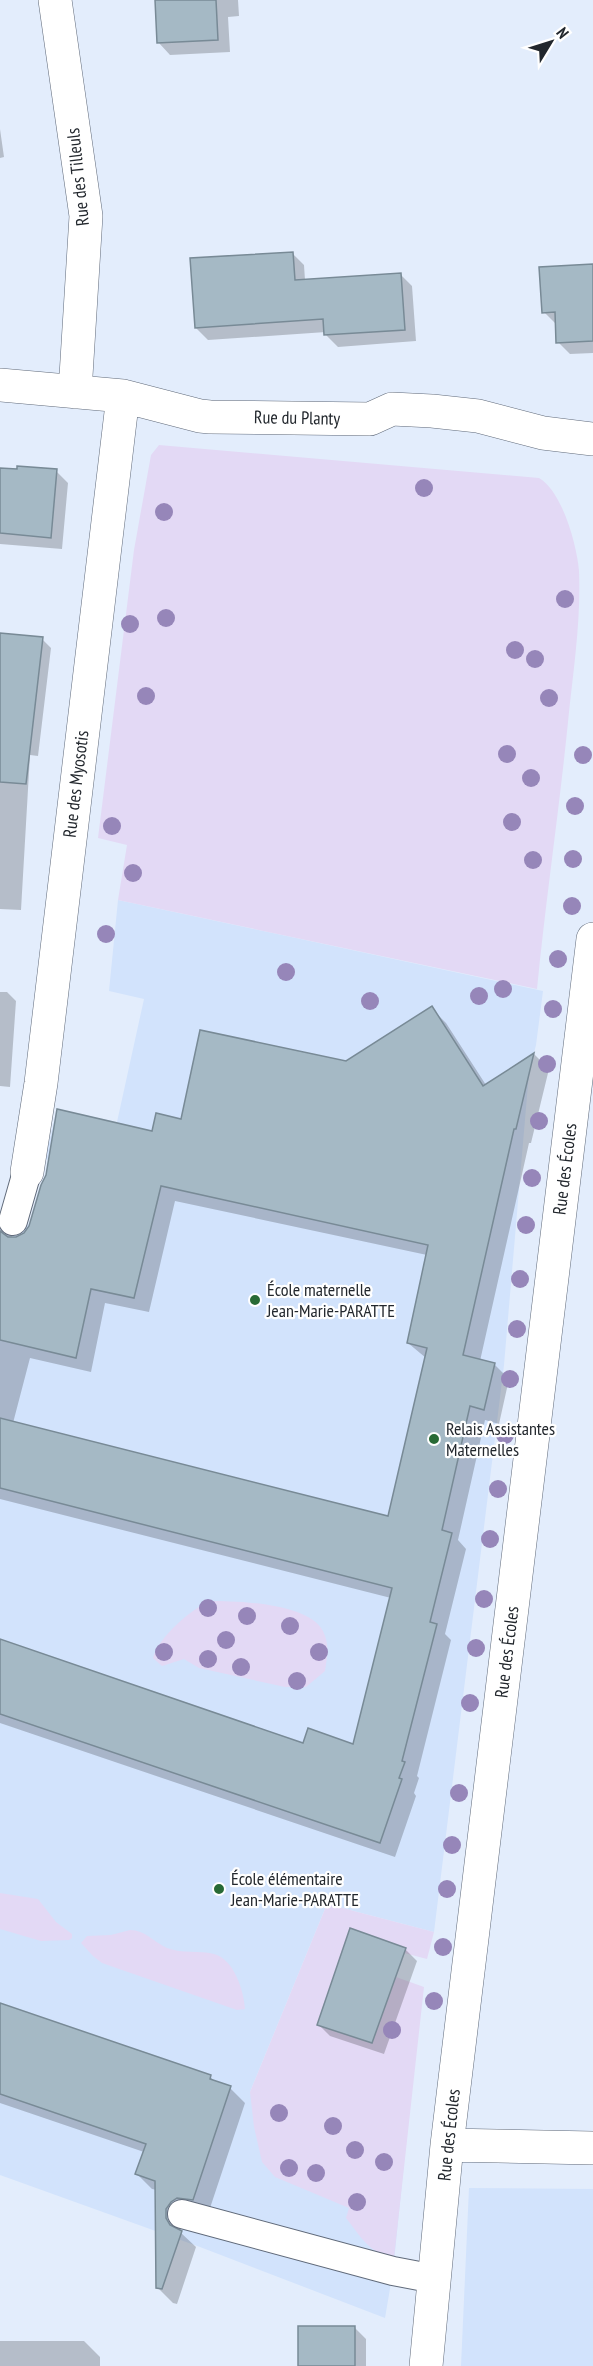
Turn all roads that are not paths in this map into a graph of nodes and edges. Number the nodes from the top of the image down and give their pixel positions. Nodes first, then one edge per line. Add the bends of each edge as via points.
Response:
1 (55, 0) edge
2 (0, 385) edge
3 (75, 392) junction
4 (123, 396) junction
5 (593, 439) edge
6 (593, 939) edge
7 (27, 1172) joint
8 (13, 1221) dead end
9 (447, 2145) junction
10 (593, 2148) edge
11 (182, 2214) dead end
12 (435, 2278) junction
13 (426, 2366) edge

1 - 3 street, Rue des Tilleuls via 86,216
2 - 3 street, Rue du Planty
3 - 4 street, Rue du Planty
4 - 5 street, Rue du Planty via 200,416 212,412 370,419 392,409 434,416 478,416 543,433
4 - 7 street, Rue des Myosotis via 43,1071
6 - 9 street, Rue des Écoles
7 - 8 lane
9 - 10 street
9 - 12 street, Rue des Écoles
11 - 12 lane via 393,2271
12 - 13 street, Rue des Écoles

